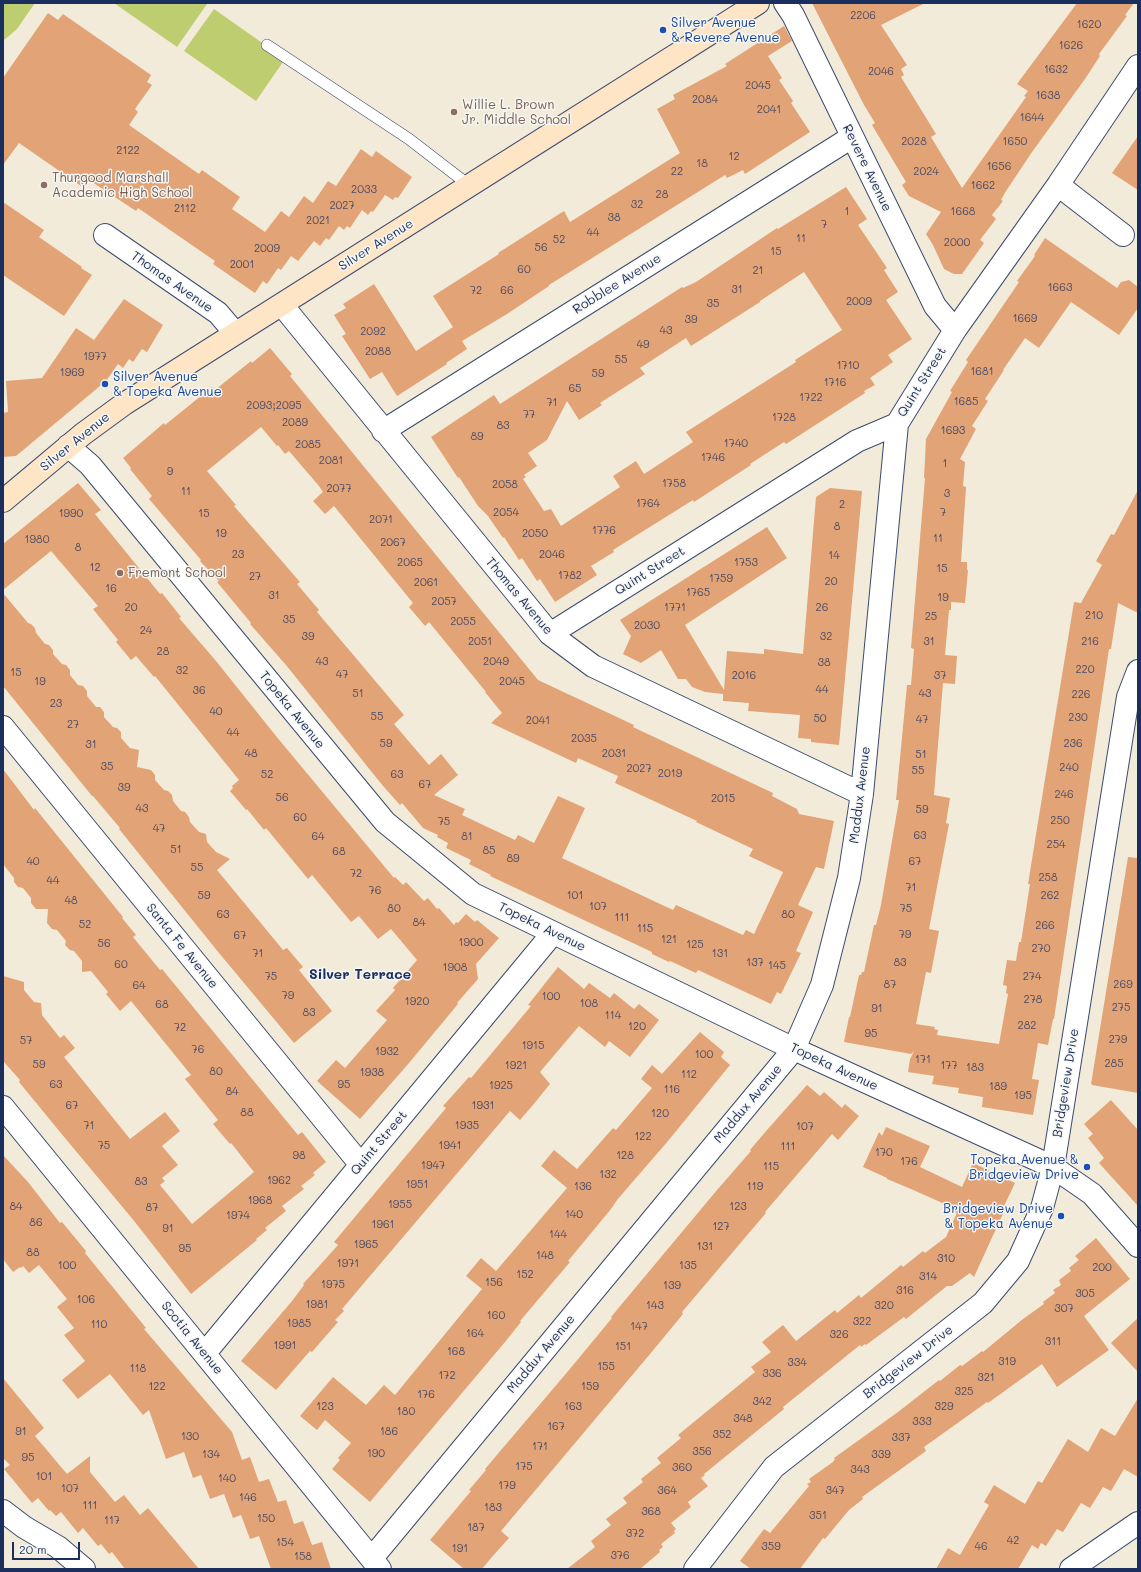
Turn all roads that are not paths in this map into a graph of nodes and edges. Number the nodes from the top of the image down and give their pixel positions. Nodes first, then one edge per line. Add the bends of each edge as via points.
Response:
1 (758, 3) edge
2 (785, 3) edge
3 (267, 45) dead end
4 (1138, 66) edge
5 (852, 137) junction
6 (1058, 185) junction
7 (470, 186) junction
8 (105, 235) dead end
9 (1123, 235) dead end
10 (282, 305) junction
11 (955, 330) junction
12 (235, 333) junction
13 (897, 424) junction
14 (383, 431) junction
15 (68, 446) junction
16 (3, 502) edge
17 (550, 634) junction
18 (1138, 671) edge
19 (3, 727) edge
20 (862, 794) junction
21 (553, 933) junction
22 (794, 1049) junction
23 (3, 1107) edge
24 (360, 1165) junction
25 (1053, 1167) junction
26 (1138, 1246) edge
27 (205, 1353) junction
28 (3, 1511) edge
29 (1138, 1523) edge
30 (376, 1564) edge
31 (84, 1569) edge
32 (695, 1569) edge
33 (1071, 1569) edge

1 - 7 street, Silver Avenue
2 - 5 street, Revere Avenue
3 - 7 lane via 410,139
4 - 6 street, Quint Street
5 - 11 street, Revere Avenue via 935,306
5 - 14 street, Robblee Avenue
6 - 9 street
6 - 11 street, Quint Street
7 - 10 street, Silver Avenue
8 - 12 street, Thomas Avenue via 218,313
10 - 12 street, Silver Avenue
10 - 14 street, Thomas Avenue
11 - 13 street, Quint Street
12 - 15 street, Silver Avenue via 124,404
13 - 17 street, Quint Street via 857,441
13 - 20 street, Maddux Avenue
14 - 17 street, Thomas Avenue
15 - 16 street, Silver Avenue
15 - 21 street, Topeka Avenue via 90,465 384,822 473,894
17 - 20 street, Thomas Avenue via 593,666
18 - 25 street, Bridgeview Drive via 1128,697
19 - 24 street, Santa Fe Avenue
20 - 22 street, Maddux Avenue via 849,878 822,985
21 - 22 street, Topeka Avenue
21 - 24 street, Quint Street
22 - 25 street, Topeka Avenue
22 - 30 street, Maddux Avenue
23 - 27 street, Scotia Avenue
24 - 27 street, Quint Street
25 - 26 street, Topeka Avenue via 1092,1194
25 - 32 street, Bridgeview Drive via 1042,1208 1018,1261 983,1303 774,1467
27 - 30 street, Scotia Avenue
28 - 31 street via 24,1528 58,1547
29 - 33 street

